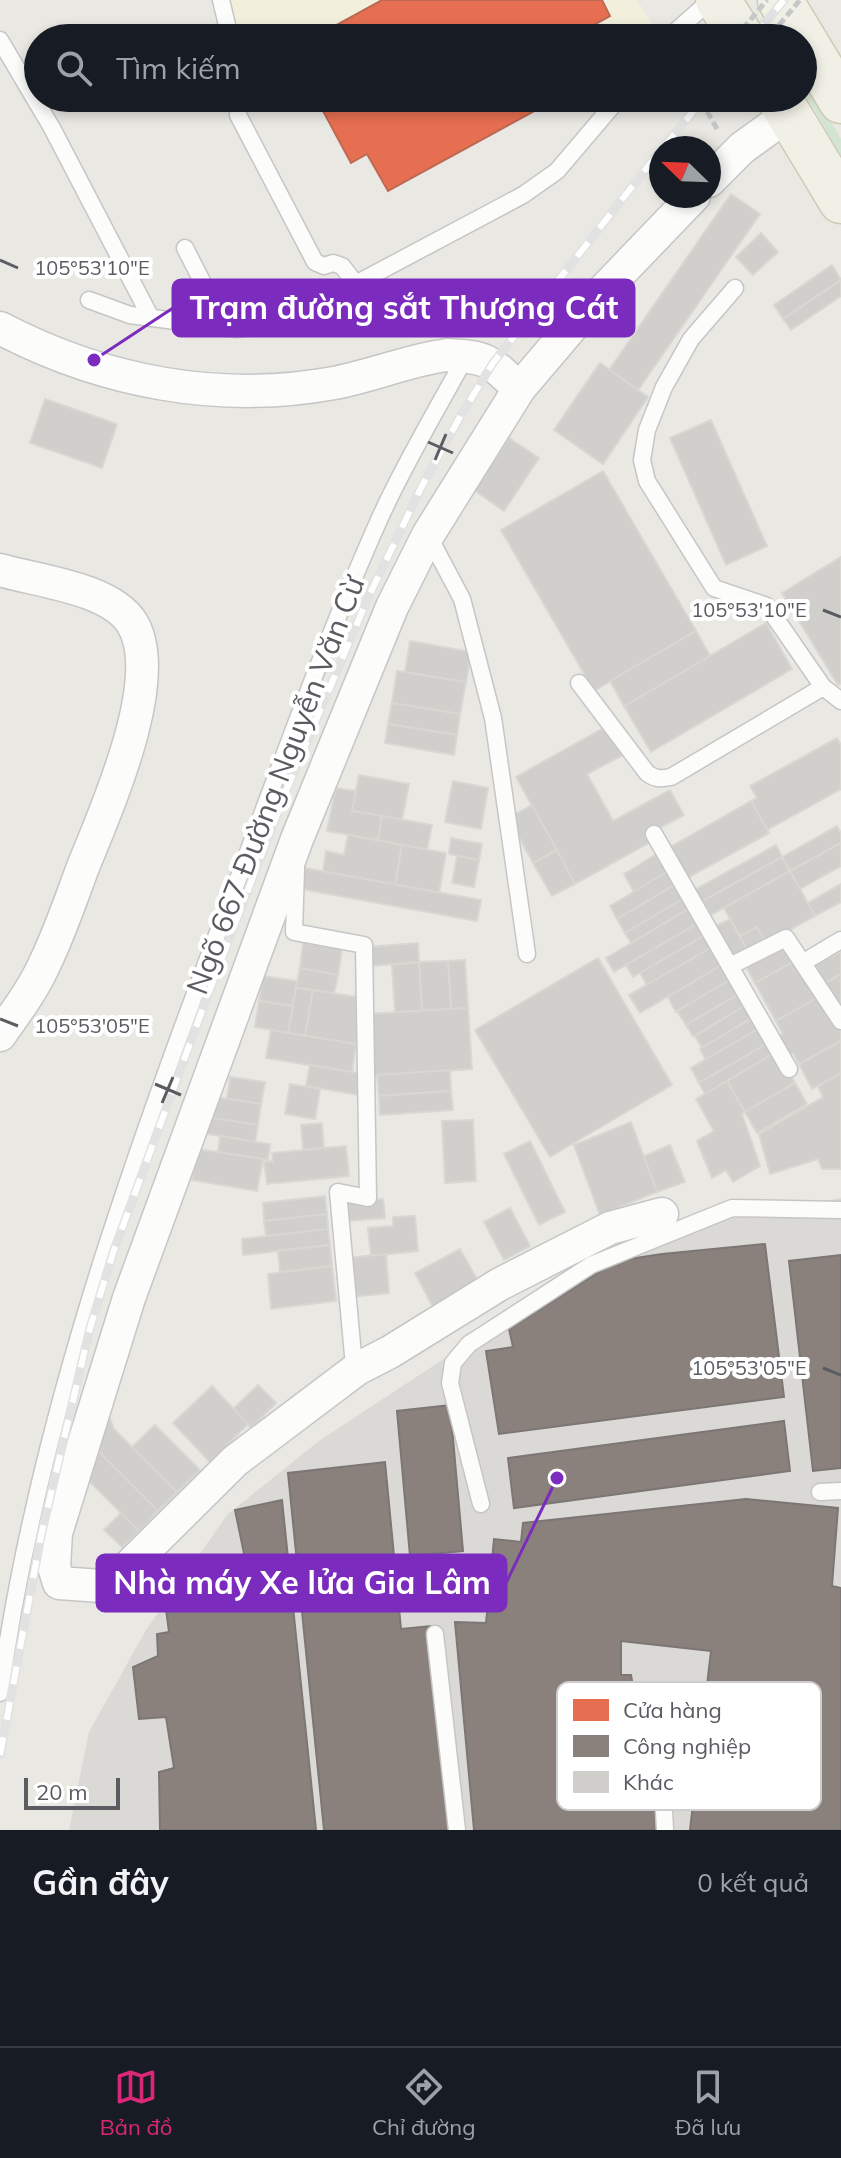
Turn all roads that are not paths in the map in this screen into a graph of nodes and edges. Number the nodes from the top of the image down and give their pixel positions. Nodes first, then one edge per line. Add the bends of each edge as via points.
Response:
1 (221, 0) edge
2 (711, 0) edge
3 (718, 0) edge
4 (767, 21) edge
5 (227, 24) edge
6 (684, 24) edge
7 (2, 49) edge
8 (817, 75) edge
9 (24, 84) edge
10 (841, 101) edge
11 (42, 112) edge
12 (607, 112) edge
13 (778, 112) edge
14 (788, 112) edge
15 (238, 115) dead end
16 (721, 169) edge
17 (841, 201) edge
18 (682, 208) edge
19 (185, 248) dead end
20 (356, 284) junction
21 (735, 288) dead end
22 (89, 300) dead end
23 (151, 318) junction
24 (0, 328) edge
25 (226, 328) junction
26 (466, 356) junction
27 (519, 389) junction
28 (428, 535) junction
29 (0, 570) edge
30 (579, 683) dead end
31 (823, 687) junction
32 (841, 701) edge
33 (654, 834) dead end
34 (297, 839) junction
35 (841, 940) edge
36 (527, 954) dead end
37 (804, 962) junction
38 (730, 966) junction
39 (841, 1021) edge
40 (0, 1035) edge
41 (789, 1069) dead end
42 (841, 1210) edge
43 (662, 1214) dead end
44 (357, 1369) junction
45 (841, 1491) edge
46 (820, 1492) dead end
47 (481, 1504) dead end
48 (435, 1634) dead end
49 (0, 1693) edge
50 (664, 1810) edge
51 (457, 1830) edge
52 (665, 1830) edge

1 - 5 lane
2 - 6 lane
3 - 4 main road
7 - 9 lane
8 - 10 main road
11 - 23 lane
12 - 20 lane via 557,171 523,195
13 - 16 street
14 - 17 main road
15 - 20 lane via 315,262 342,266
18 - 27 street, Ngõ 667 Đường Nguyễn Văn Cừ
19 - 25 lane
20 - 25 lane via 271,325
21 - 31 lane via 691,339 664,387 642,460 647,481 714,588 767,606
22 - 23 lane
23 - 25 lane
24 - 26 street via 117,375 217,391 286,390 430,357
26 - 27 street via 493,363
26 - 49 lane, Ngõ 667 Đường Nguyễn Văn Cừ via 356,575 164,1073 94,1291 36,1497
27 - 28 street, Ngõ 667 Đường Nguyễn Văn Cừ
28 - 34 street, Ngõ 667 Đường Nguyễn Văn Cừ via 392,607
28 - 36 lane via 462,599 493,718
29 - 40 street via 89,592 122,611 142,645 138,705 119,779 44,965
30 - 31 lane via 647,773 663,779
31 - 32 lane
33 - 38 lane
34 - 44 lane via 294,932 364,945 368,1198 338,1192
34 - 44 street, Ngõ 667 Đường Nguyễn Văn Cừ via 129,1298 56,1533 54,1567 59,1583 101,1586 114,1581 235,1461
35 - 37 lane
37 - 38 lane via 786,938
37 - 39 lane
38 - 41 lane
42 - 47 lane via 732,1208 591,1265 469,1344 453,1363 450,1383
43 - 44 street via 610,1228 500,1284
45 - 46 lane
48 - 51 lane
50 - 52 lane

